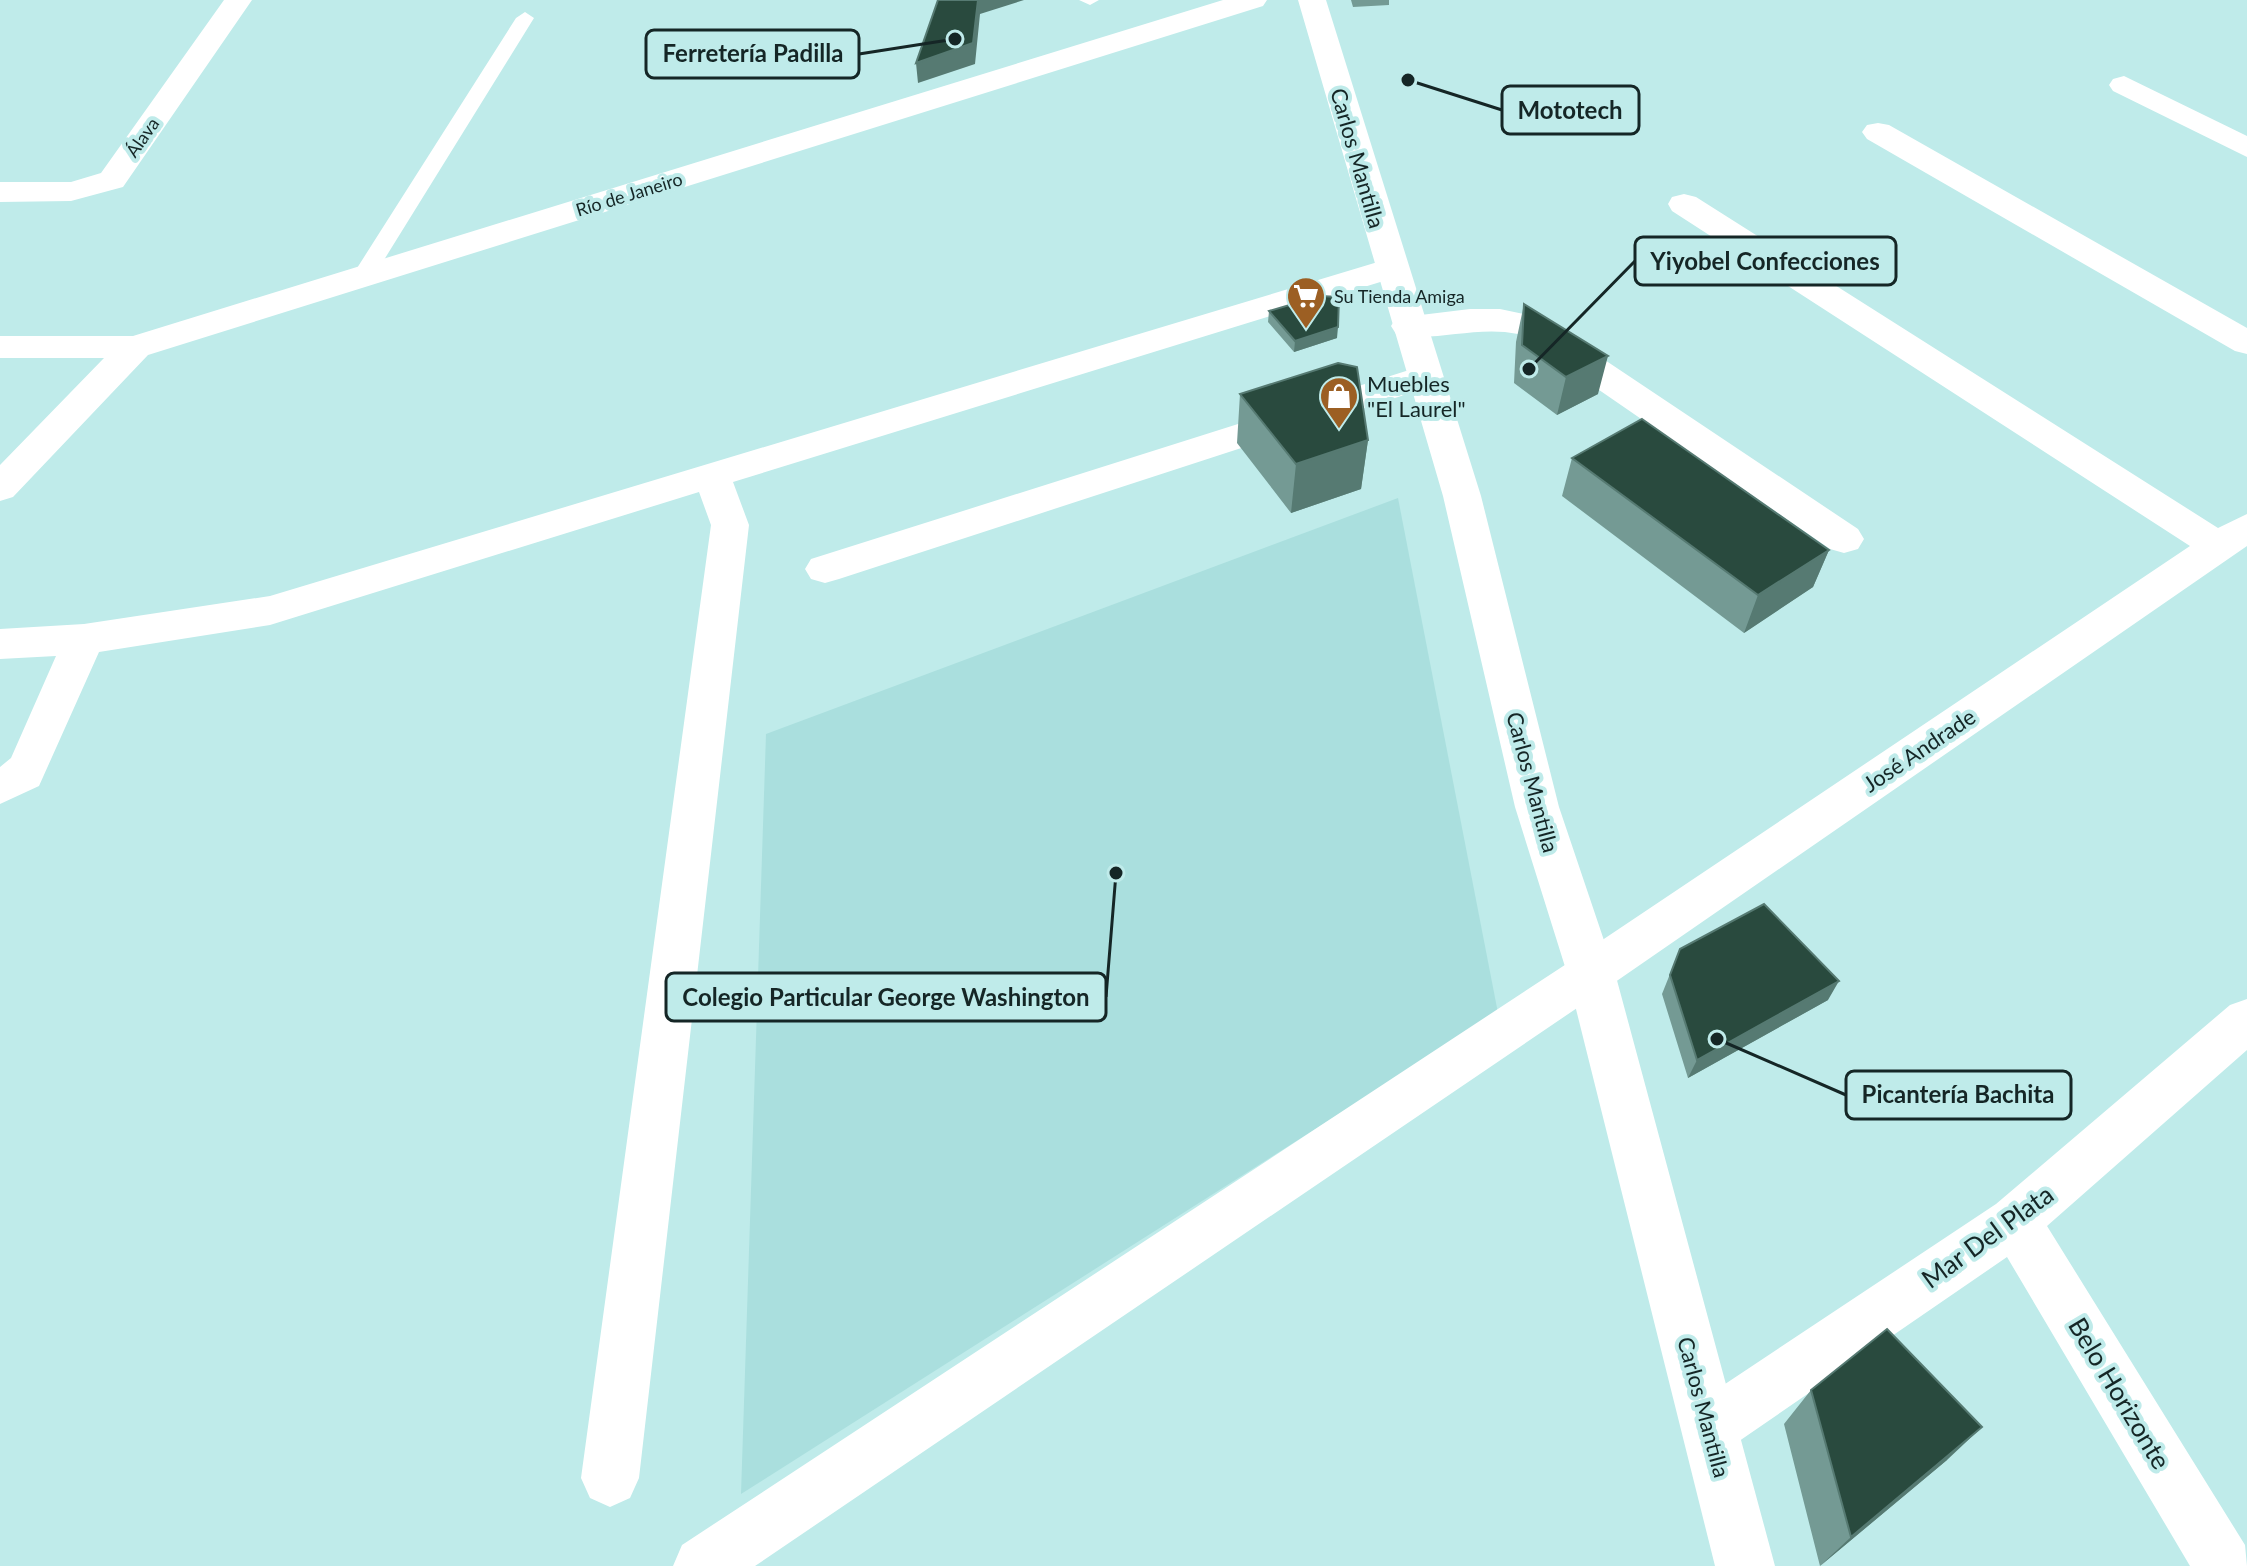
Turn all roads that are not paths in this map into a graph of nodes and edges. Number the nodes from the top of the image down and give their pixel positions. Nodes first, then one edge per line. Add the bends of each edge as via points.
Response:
1 (238, 0) edge
2 (1253, 0) edge
3 (1312, 0) edge
4 (525, 18) dead end
5 (2124, 85) dead end
6 (1878, 132) dead end
7 (2247, 148) edge
8 (0, 192) edge
9 (1684, 204) dead end
10 (1391, 268) junction
11 (363, 276) junction
12 (1408, 326) junction
13 (2247, 343) edge
14 (0, 347) edge
15 (135, 347) junction
16 (1425, 376) junction
17 (712, 477) junction
18 (0, 488) edge
19 (2232, 537) edge
20 (1844, 539) dead end
21 (825, 569) dead end
22 (84, 639) junction
23 (0, 644) edge
24 (0, 787) edge
25 (1591, 973) junction
26 (2238, 1042) edge
27 (2015, 1221) junction
28 (1709, 1428) junction
29 (610, 1478) dead end
30 (703, 1566) edge
31 (1745, 1566) edge
32 (2224, 1566) edge

1 - 8 street, Álava via 112,180 70,193
2 - 11 street, Río de Janeiro
3 - 10 street, Carlos Mantilla
4 - 11 lane
5 - 7 street
6 - 13 street
9 - 19 street
10 - 12 street, Carlos Mantilla
10 - 17 street
11 - 15 street, Río de Janeiro
12 - 16 street, Carlos Mantilla
12 - 20 street via 1511,319 1530,326
14 - 15 street, Río de Janeiro
15 - 18 street
16 - 21 street
16 - 25 street, Carlos Mantilla via 1462,496 1537,807
17 - 22 street via 270,610
17 - 29 street via 730,525
19 - 25 street, José Andrade
22 - 23 street
22 - 24 street via 31,762 24,774
25 - 28 street, Carlos Mantilla
25 - 30 street, José Andrade
26 - 27 street, Mar Del Plata
27 - 28 street, Mar Del Plata
27 - 32 street, Belo Horizonte
28 - 31 street, Carlos Mantilla

